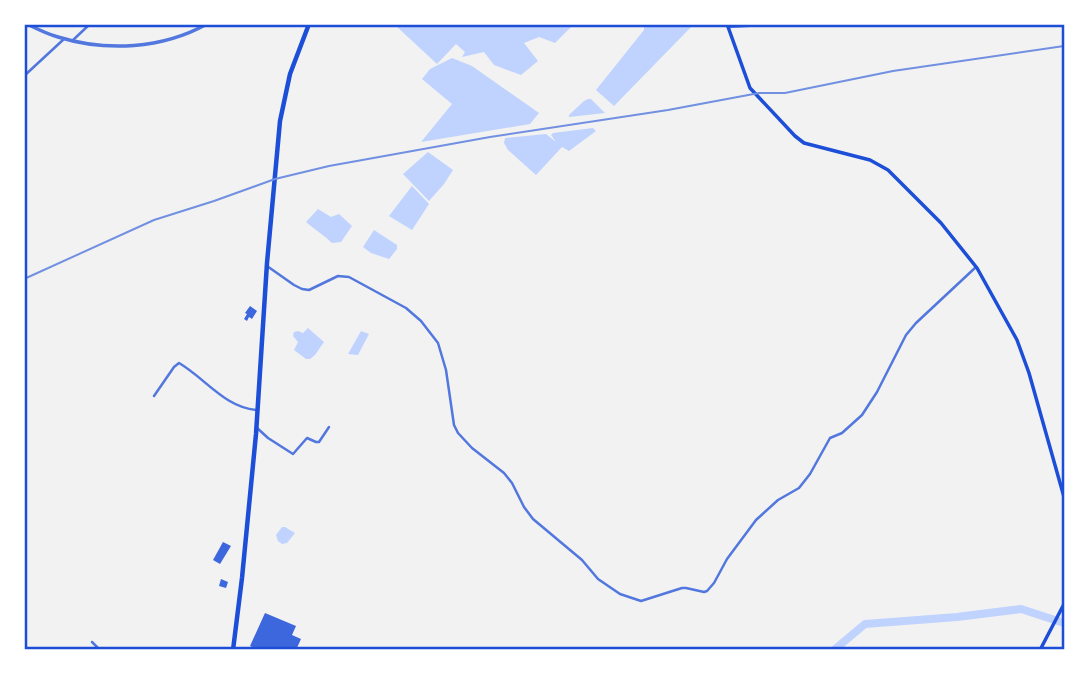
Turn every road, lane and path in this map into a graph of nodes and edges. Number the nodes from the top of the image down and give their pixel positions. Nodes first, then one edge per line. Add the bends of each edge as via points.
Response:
1 (27, 24) edge
2 (42, 24) edge
3 (90, 24) edge
4 (207, 24) edge
5 (309, 24) edge
6 (784, 24) edge
7 (728, 26) edge
8 (37, 29) junction
9 (64, 38) junction
10 (72, 41) junction
11 (24, 76) edge
12 (267, 266) junction
13 (976, 267) junction
14 (154, 396) dead end
15 (257, 410) junction
16 (256, 427) junction
17 (330, 427) dead end
18 (1065, 497) edge
19 (1064, 606) edge
20 (92, 642) dead end
21 (100, 649) edge
22 (233, 649) edge
23 (1040, 649) edge

1 - 8 street
2 - 8 street
3 - 10 street
4 - 10 street via 189,34 152,43 115,46
5 - 12 highway via 290,74 280,121
6 - 7 street
7 - 13 main road via 750,89 795,136 888,170 941,223
8 - 9 street
9 - 10 street
9 - 11 street
12 - 13 street via 309,290 338,276 349,277 421,321 438,343 454,425 462,439 504,473 533,519 598,579 640,601 682,588 704,592 711,588 756,520 799,488 830,438 862,415 906,335
12 - 15 highway
13 - 18 main road via 1017,340
14 - 15 street via 179,363 228,400
15 - 16 highway
16 - 17 street via 293,454 307,438 319,442
16 - 22 highway
19 - 23 main road
20 - 21 street

